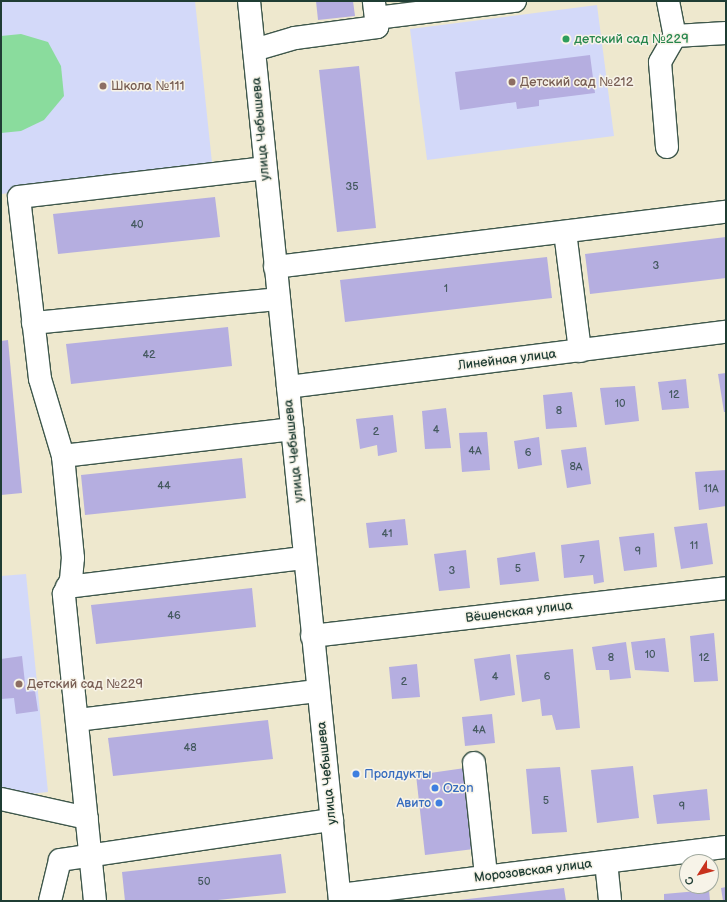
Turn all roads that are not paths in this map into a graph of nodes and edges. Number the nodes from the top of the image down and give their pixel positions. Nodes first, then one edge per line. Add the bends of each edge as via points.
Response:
1 (249, 1) edge
2 (515, 1) edge
3 (668, 1) edge
4 (375, 9) edge
5 (726, 33) edge
6 (675, 36) junction
7 (254, 50) junction
8 (667, 147) dead end
9 (265, 168) junction
10 (726, 212) edge
11 (565, 232) junction
12 (275, 267) junction
13 (279, 299) junction
14 (33, 323) junction
15 (726, 332) edge
16 (580, 351) junction
17 (288, 387) junction
18 (292, 429) junction
19 (63, 456) junction
20 (304, 558) junction
21 (67, 588) junction
22 (726, 588) edge
23 (312, 636) junction
24 (318, 691) junction
25 (77, 720) junction
26 (474, 763) dead end
27 (1, 799) edge
28 (87, 818) junction
29 (332, 820) junction
30 (726, 847) edge
31 (90, 852) junction
32 (606, 862) junction
33 (486, 876) junction
34 (340, 898) edge
35 (50, 901) edge
36 (95, 901) edge
37 (610, 901) edge

1 - 7 street, улица Чебышева
2 - 4 street
3 - 6 street
4 - 7 street via 377,27 295,38
5 - 6 street
6 - 8 street via 660,62
7 - 9 street, улица Чебышева
9 - 12 street, улица Чебышева
9 - 14 street via 19,197
10 - 11 street
11 - 12 street
11 - 16 street
12 - 13 street, улица Чебышева
13 - 14 street
13 - 17 street, улица Чебышева
14 - 19 street via 40,379
15 - 16 street, Линейная улица
16 - 17 street, Линейная улица
17 - 18 street, улица Чебышева
18 - 19 street
18 - 20 street, улица Чебышева
19 - 21 street via 73,558
20 - 21 street
20 - 23 street, улица Чебышева
21 - 25 street via 64,594
22 - 23 street, Вёшенская улица
23 - 24 street, улица Чебышева
24 - 25 street
24 - 29 street, улица Чебышева
25 - 28 street
26 - 33 street
27 - 28 street
28 - 31 street
29 - 31 street
29 - 34 street, улица Чебышева
30 - 32 street, Морозовская улица
31 - 35 street via 60,860
31 - 36 street
32 - 33 street, Морозовская улица
32 - 37 street
33 - 34 street, Морозовская улица

